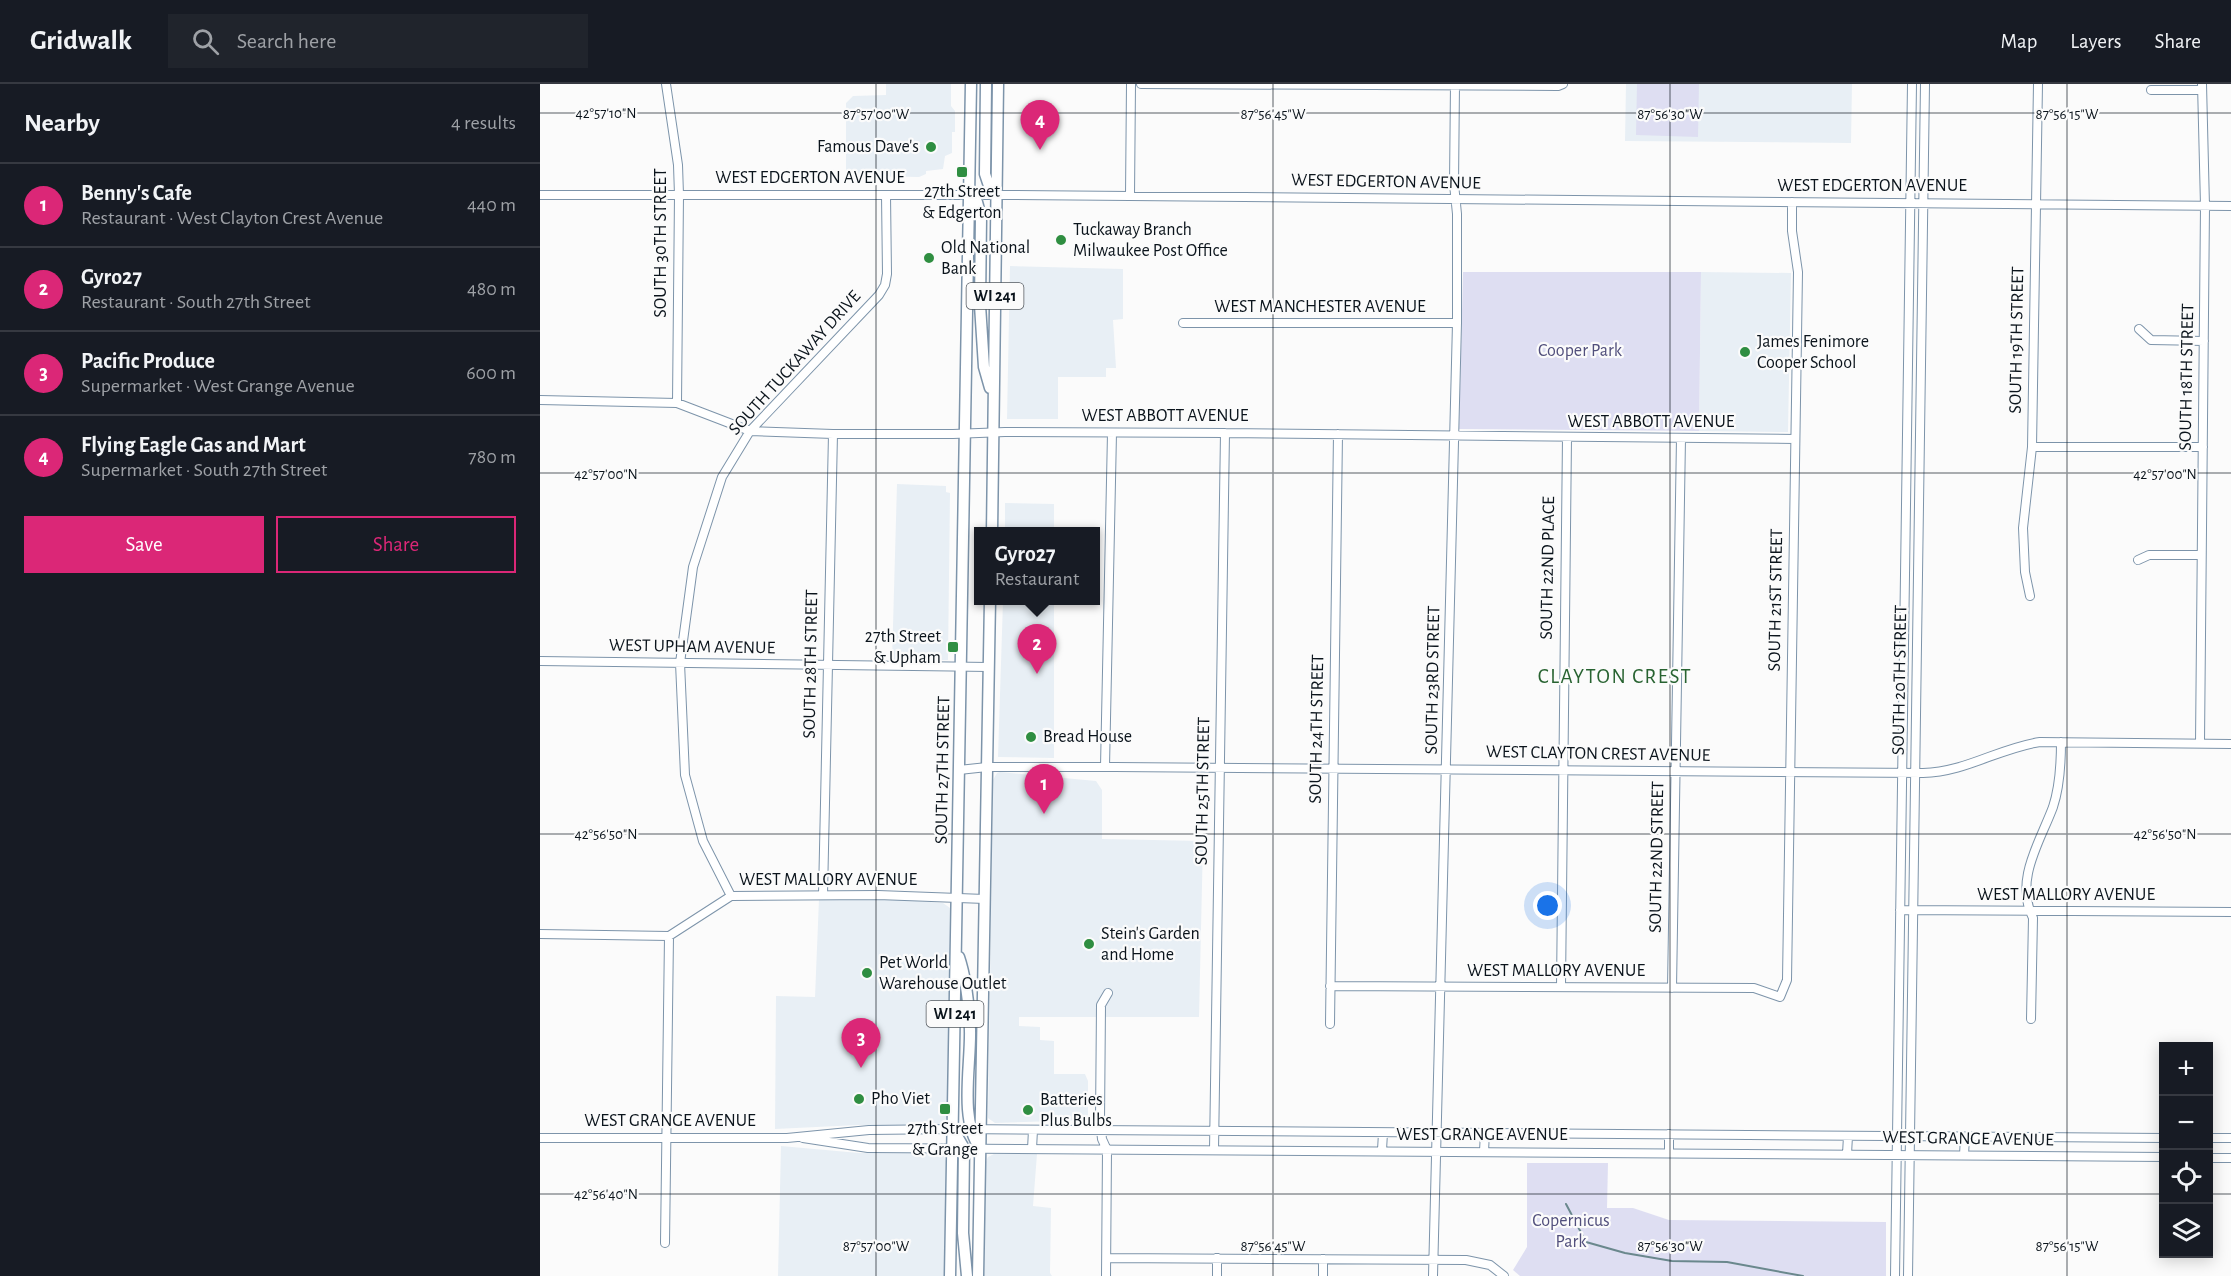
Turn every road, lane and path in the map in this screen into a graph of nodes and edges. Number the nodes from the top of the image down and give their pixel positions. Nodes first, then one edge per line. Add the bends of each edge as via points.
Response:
1 (666, 84) edge
2 (971, 84) edge
3 (986, 84) edge
4 (998, 84) edge
5 (1131, 84) edge
6 (1142, 84) edge
7 (1343, 84) edge
8 (1563, 84) edge
9 (1912, 84) edge
10 (1925, 84) edge
11 (2038, 84) edge
12 (1231, 85) edge
13 (1455, 85) edge
14 (2202, 87) edge
15 (2151, 90) dead end
16 (540, 195) edge
17 (679, 195) junction
18 (886, 195) junction
19 (969, 195) junction
20 (997, 195) junction
21 (1130, 196) junction
22 (1455, 199) junction
23 (1792, 202) junction
24 (1910, 203) junction
25 (1923, 203) junction
26 (2036, 204) junction
27 (2205, 206) junction
28 (2231, 206) edge
29 (1184, 323) dead end
30 (1457, 323) junction
31 (2139, 329) dead end
32 (2204, 341) junction
33 (993, 397) junction
34 (540, 400) edge
35 (677, 404) junction
36 (750, 431) junction
37 (993, 432) junction
38 (1112, 433) junction
39 (1225, 433) junction
40 (833, 434) junction
41 (965, 434) junction
42 (1338, 435) junction
43 (1454, 436) junction
44 (1567, 438) junction
45 (1681, 438) junction
46 (1795, 439) junction
47 (2032, 447) junction
48 (2203, 447) junction
49 (992, 527) edge
50 (2201, 555) junction
51 (2138, 560) dead end
52 (2030, 596) dead end
53 (990, 605) edge
54 (540, 662) edge
55 (680, 663) junction
56 (827, 664) junction
57 (960, 666) junction
58 (988, 667) junction
59 (2061, 742) junction
60 (2200, 743) junction
61 (2231, 744) edge
62 (987, 767) junction
63 (1105, 767) junction
64 (1220, 769) junction
65 (1333, 769) junction
66 (1447, 769) junction
67 (959, 770) junction
68 (1562, 770) junction
69 (1675, 771) junction
70 (1790, 771) junction
71 (1902, 773) junction
72 (1915, 773) junction
73 (823, 895) junction
74 (731, 896) junction
75 (957, 898) junction
76 (984, 899) junction
77 (1900, 910) junction
78 (1913, 910) junction
79 (2030, 911) junction
80 (2231, 912) edge
81 (540, 934) edge
82 (669, 936) junction
83 (956, 948) junction
84 (1330, 986) junction
85 (1440, 987) junction
86 (1561, 987) junction
87 (1672, 988) junction
88 (1108, 993) dead end
89 (1780, 997) joint
90 (2031, 1018) dead end
91 (1330, 1024) dead end
92 (953, 1129) junction
93 (975, 1129) junction
94 (869, 1130) junction
95 (1033, 1130) junction
96 (1100, 1131) junction
97 (1214, 1131) junction
98 (1383, 1132) junction
99 (1436, 1133) junction
100 (1485, 1133) junction
101 (1669, 1134) junction
102 (1848, 1136) junction
103 (1897, 1136) junction
104 (1910, 1136) junction
105 (801, 1137) junction
106 (1965, 1137) junction
107 (540, 1138) edge
108 (667, 1138) junction
109 (2159, 1138) edge
110 (2213, 1138) edge
111 (2231, 1138) edge
112 (868, 1148) junction
113 (958, 1148) junction
114 (980, 1148) junction
115 (1032, 1149) junction
116 (1107, 1150) junction
117 (1214, 1150) junction
118 (1382, 1150) junction
119 (1436, 1150) junction
120 (1484, 1151) junction
121 (1669, 1153) junction
122 (1847, 1154) junction
123 (1897, 1155) junction
124 (1910, 1155) junction
125 (1964, 1155) junction
126 (2159, 1157) edge
127 (2213, 1158) edge
128 (2231, 1158) edge
129 (665, 1243) dead end
130 (1107, 1258) junction
131 (1217, 1258) junction
132 (1323, 1259) junction
133 (1433, 1260) junction
134 (950, 1276) edge
135 (967, 1276) edge
136 (978, 1276) edge
137 (1106, 1276) edge
138 (1217, 1276) edge
139 (1323, 1276) edge
140 (1433, 1276) edge
141 (1504, 1276) edge
142 (1895, 1276) edge
143 (1908, 1276) edge

1 - 17 street, SOUTH 30TH STREET
2 - 19 main road, SOUTH 27TH STREET / WI 241
3 - 20 main road via 985,174 990,189
4 - 20 main road, WI 241
5 - 21 street
6 - 12 street
7 - 12 street
7 - 13 street
8 - 13 street
9 - 24 street, SOUTH 20TH STREET
10 - 25 street, SOUTH 20TH STREET
11 - 26 street, SOUTH 19TH STREET
13 - 22 street, SOUTH 23RD STREET
14 - 15 street
14 - 27 street, SOUTH 18TH STREET
16 - 17 street, WEST EDGERTON AVENUE
17 - 18 street, WEST EDGERTON AVENUE
17 - 35 street, SOUTH 30TH STREET
18 - 19 street, WEST EDGERTON AVENUE
18 - 36 street, SOUTH TUCKAWAY DRIVE via 887,274 882,290
19 - 20 street, WEST EDGERTON AVENUE
19 - 33 main road via 981,217 984,368
19 - 41 main road, SOUTH 27TH STREET / WI 241
20 - 21 street, WEST EDGERTON AVENUE
20 - 33 main road, WI 241
21 - 22 street, WEST EDGERTON AVENUE
22 - 23 street, WEST EDGERTON AVENUE
22 - 30 street, SOUTH 23RD STREET
23 - 24 street, WEST EDGERTON AVENUE
23 - 46 street, SOUTH 21ST STREET via 1798,272
24 - 25 street, WEST EDGERTON AVENUE
24 - 71 street, SOUTH 20TH STREET
25 - 26 street, WEST EDGERTON AVENUE
25 - 72 street, SOUTH 20TH STREET
26 - 27 street, WEST EDGERTON AVENUE
26 - 47 street, SOUTH 19TH STREET
27 - 28 street, WEST EDGERTON AVENUE
27 - 32 street, SOUTH 18TH STREET
29 - 30 street, WEST MANCHESTER AVENUE
30 - 43 street, SOUTH 23RD STREET
31 - 32 street via 2151,340
32 - 48 street, SOUTH 18TH STREET
33 - 37 main road, WI 241
34 - 35 street, WEST ABBOTT AVENUE
35 - 36 street, WEST ABBOTT AVENUE
36 - 40 street, WEST ABBOTT AVENUE
36 - 55 street, SOUTH TUCKAWAY DRIVE via 722,477 693,567
37 - 38 street, WEST ABBOTT AVENUE
37 - 41 street, WEST ABBOTT AVENUE
37 - 49 main road, WI 241
38 - 39 street, WEST ABBOTT AVENUE
38 - 63 street
39 - 42 street, WEST ABBOTT AVENUE
39 - 64 street, SOUTH 25TH STREET
40 - 41 street, WEST ABBOTT AVENUE
40 - 56 street, SOUTH 28TH STREET
41 - 57 main road, SOUTH 27TH STREET / WI 241
42 - 43 street, WEST ABBOTT AVENUE
42 - 65 street, SOUTH 24TH STREET
43 - 44 street, WEST ABBOTT AVENUE
43 - 66 street, SOUTH 23RD STREET
44 - 45 street, WEST ABBOTT AVENUE
44 - 68 street, SOUTH 22ND PLACE
45 - 46 street, WEST ABBOTT AVENUE
45 - 69 street, SOUTH 22ND STREET
46 - 70 street, SOUTH 21ST STREET
47 - 48 street
47 - 52 street, SOUTH 19TH STREET via 2023,528
48 - 50 street, SOUTH 18TH STREET
50 - 51 street via 2149,555
50 - 60 street, SOUTH 18TH STREET
53 - 58 main road, WI 241
54 - 55 street, WEST UPHAM AVENUE
55 - 56 street, WEST UPHAM AVENUE
55 - 74 street, SOUTH TUCKAWAY DRIVE via 685,775 703,840
56 - 57 street, WEST UPHAM AVENUE
56 - 73 street, SOUTH 28TH STREET
57 - 58 street, WEST UPHAM AVENUE
57 - 67 main road, SOUTH 27TH STREET / WI 241
58 - 62 main road, WI 241
59 - 60 street, WEST CLAYTON CREST AVENUE
59 - 72 street, WEST CLAYTON CREST AVENUE via 2026,744 1957,769
59 - 79 street via 2058,789 2030,868 2026,904
60 - 61 street, WEST CLAYTON CREST AVENUE
62 - 63 street, WEST CLAYTON CREST AVENUE
62 - 67 street, WEST CLAYTON CREST AVENUE
62 - 76 main road, WI 241
63 - 64 street, WEST CLAYTON CREST AVENUE
64 - 65 street, WEST CLAYTON CREST AVENUE
64 - 97 street, SOUTH 25TH STREET
65 - 66 street, WEST CLAYTON CREST AVENUE
65 - 84 street, SOUTH 24TH STREET
66 - 68 street, WEST CLAYTON CREST AVENUE
66 - 85 street, SOUTH 23RD STREET
67 - 75 main road, SOUTH 27TH STREET / WI 241
68 - 69 street, WEST CLAYTON CREST AVENUE
68 - 86 street, SOUTH 22ND PLACE
69 - 70 street, WEST CLAYTON CREST AVENUE
69 - 87 street, SOUTH 22ND STREET
70 - 71 street, WEST CLAYTON CREST AVENUE
70 - 89 street, SOUTH 21ST STREET via 1787,980
71 - 72 street, WEST CLAYTON CREST AVENUE
71 - 77 street, SOUTH 20TH STREET
72 - 78 street, SOUTH 20TH STREET
73 - 74 street, WEST MALLORY AVENUE
73 - 75 street, WEST MALLORY AVENUE
74 - 82 street, WEST MALLORY AVENUE
75 - 76 street, WEST MALLORY AVENUE
75 - 83 main road, SOUTH 27TH STREET / WI 241
76 - 93 main road, WI 241
77 - 78 street, WEST MALLORY AVENUE
77 - 103 street, SOUTH 20TH STREET
78 - 79 street, WEST MALLORY AVENUE
78 - 104 street, SOUTH 20TH STREET
79 - 80 street, WEST MALLORY AVENUE
79 - 90 street
81 - 82 street
82 - 108 street
83 - 92 main road, SOUTH 27TH STREET / WI 241
83 - 93 main road via 965,976 970,1031 969,1119
84 - 85 street, WEST MALLORY AVENUE
84 - 91 street, SOUTH 24TH STREET
85 - 86 street, WEST MALLORY AVENUE
85 - 99 street, SOUTH 23RD STREET
86 - 87 street, WEST MALLORY AVENUE
87 - 89 street, WEST MALLORY AVENUE via 1754,988
88 - 96 street via 1101,1005
92 - 93 street, WEST GRANGE AVENUE
92 - 94 street, WEST GRANGE AVENUE
92 - 113 main road
93 - 95 street, WEST GRANGE AVENUE
93 - 114 main road, WI 241
94 - 105 street, WEST GRANGE AVENUE
94 - 112 street
95 - 96 street, WEST GRANGE AVENUE
95 - 115 street
96 - 97 street, WEST GRANGE AVENUE
96 - 116 street
97 - 98 street, WEST GRANGE AVENUE
97 - 117 street, SOUTH 25TH STREET
98 - 99 street, WEST GRANGE AVENUE
98 - 118 street
99 - 100 street, WEST GRANGE AVENUE
99 - 119 street, SOUTH 23RD STREET
100 - 101 street, WEST GRANGE AVENUE
100 - 120 street
101 - 102 street, WEST GRANGE AVENUE
101 - 121 street
102 - 103 street, WEST GRANGE AVENUE
102 - 122 street
103 - 104 street, WEST GRANGE AVENUE
103 - 123 street, SOUTH 20TH STREET
104 - 106 street, WEST GRANGE AVENUE
104 - 124 street, SOUTH 20TH STREET
105 - 108 street, WEST GRANGE AVENUE
105 - 112 street, WEST GRANGE AVENUE
106 - 109 street, WEST GRANGE AVENUE
106 - 125 street
107 - 108 street, WEST GRANGE AVENUE
108 - 129 street
110 - 111 street
112 - 113 street, WEST GRANGE AVENUE
113 - 114 street, WEST GRANGE AVENUE
113 - 134 main road
113 - 135 main road
114 - 115 street, WEST GRANGE AVENUE
114 - 136 main road, WI 241
115 - 116 street, WEST GRANGE AVENUE
116 - 117 street, WEST GRANGE AVENUE
116 - 130 street
117 - 118 street, WEST GRANGE AVENUE
118 - 119 street, WEST GRANGE AVENUE
119 - 120 street, WEST GRANGE AVENUE
119 - 133 street, SOUTH 23RD STREET
120 - 121 street, WEST GRANGE AVENUE
121 - 122 street, WEST GRANGE AVENUE
122 - 123 street, WEST GRANGE AVENUE
123 - 124 street, WEST GRANGE AVENUE
123 - 142 street, SOUTH 20TH STREET
124 - 125 street, WEST GRANGE AVENUE
124 - 143 street, SOUTH 20TH STREET
125 - 126 street, WEST GRANGE AVENUE
127 - 128 street
130 - 131 street
130 - 137 street
131 - 132 street
131 - 138 street
132 - 133 street
132 - 139 street
133 - 140 street, SOUTH 23RD STREET
133 - 141 street via 1478,1261

